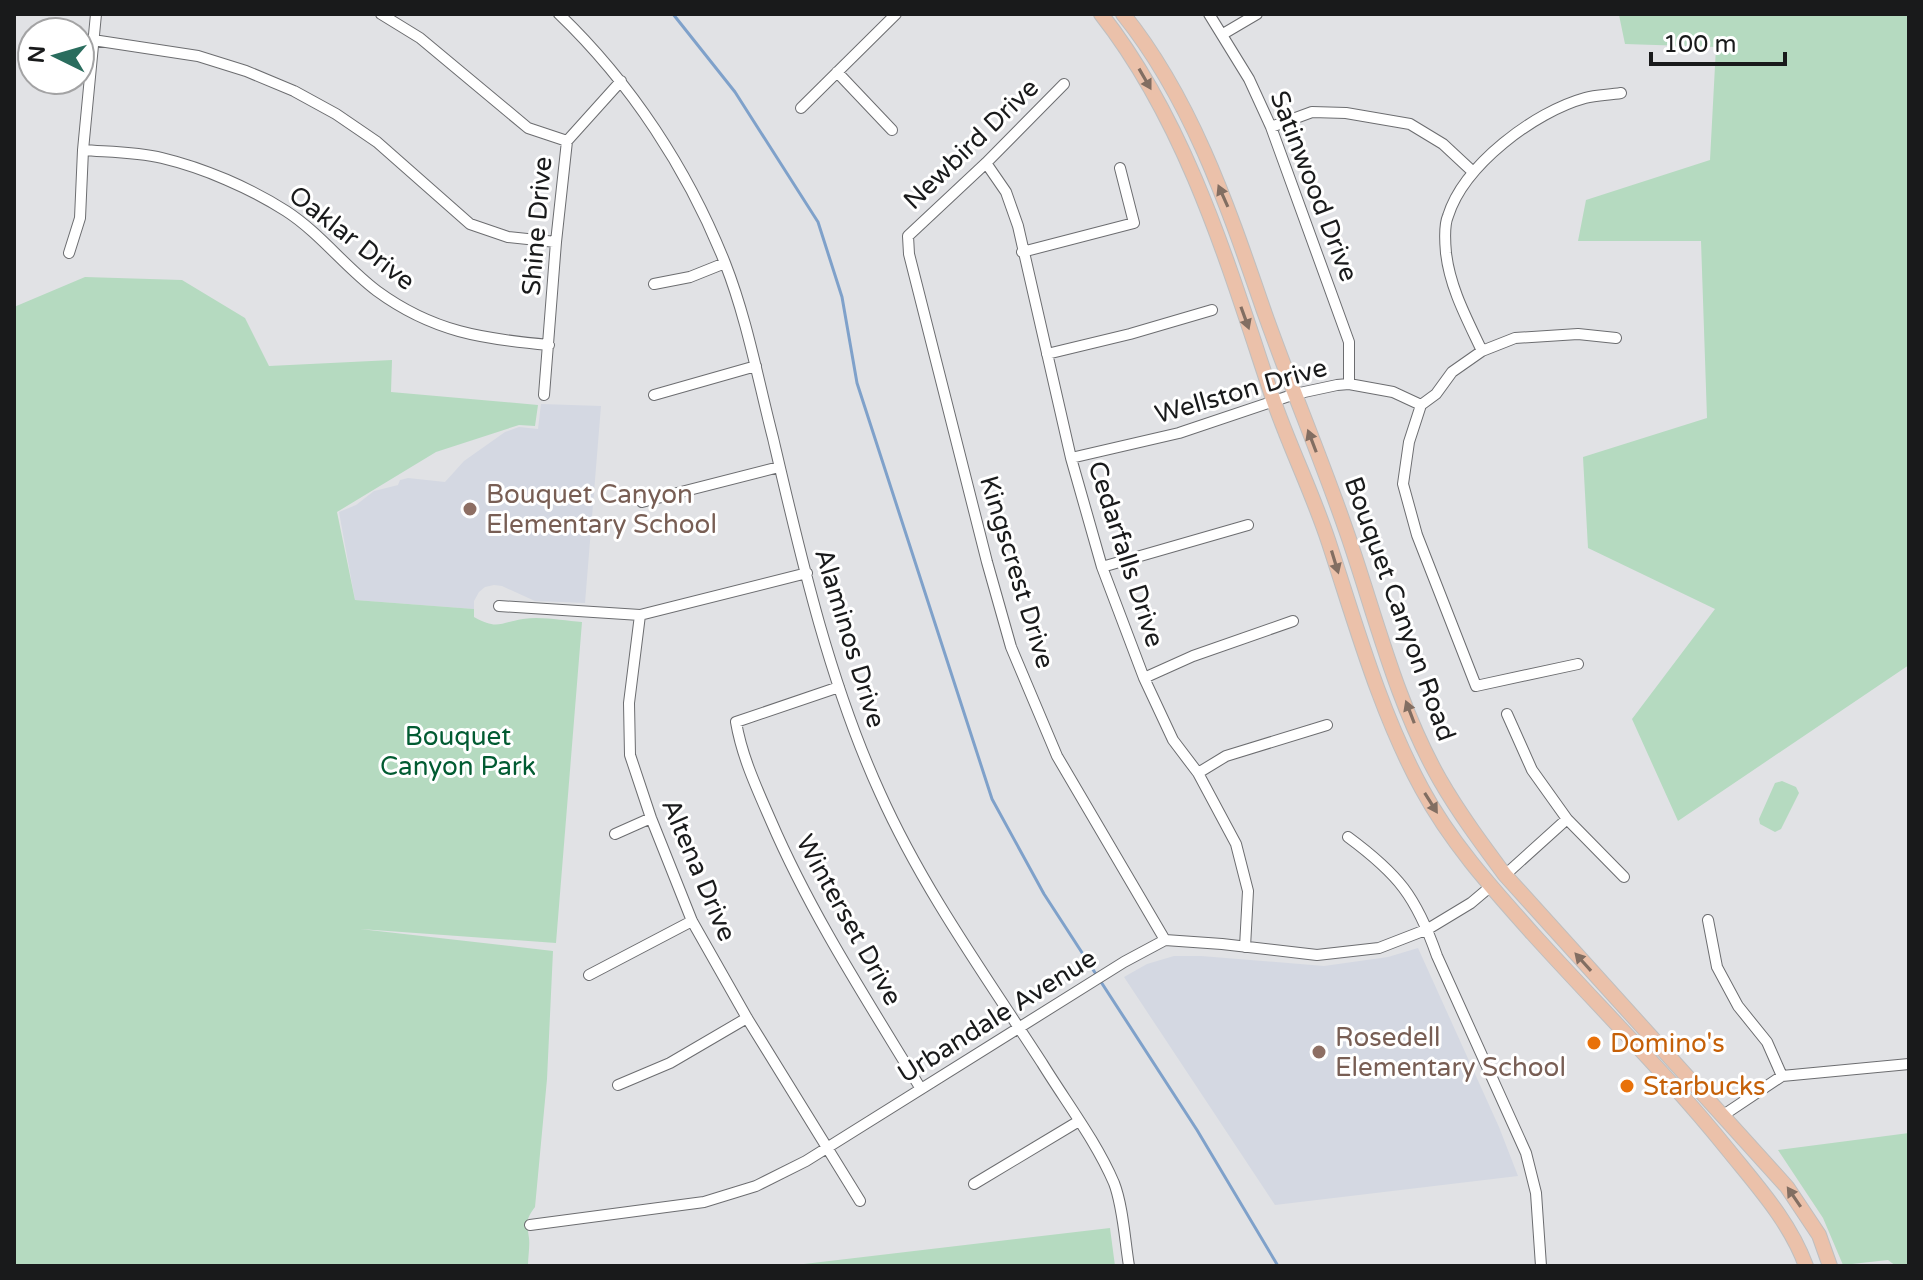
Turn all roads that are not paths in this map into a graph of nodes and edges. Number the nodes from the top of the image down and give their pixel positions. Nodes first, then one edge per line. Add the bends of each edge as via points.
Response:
1 (381, 14) edge
2 (559, 14) edge
3 (896, 14) edge
4 (1101, 14) edge
5 (1123, 14) edge
6 (1209, 14) edge
7 (1257, 14) edge
8 (1223, 34) junction
9 (96, 40) edge
10 (837, 72) junction
11 (621, 81) junction
12 (1064, 84) dead end
13 (1621, 93) dead end
14 (88, 96) edge
15 (801, 108) dead end
16 (1271, 127) junction
17 (892, 130) dead end
18 (567, 141) junction
19 (83, 150) junction
20 (986, 163) junction
21 (1120, 168) dead end
22 (1472, 171) junction
23 (908, 236) joint
24 (556, 242) junction
25 (1022, 252) junction
26 (69, 253) dead end
27 (725, 263) junction
28 (654, 284) dead end
29 (1212, 310) dead end
30 (1616, 338) dead end
31 (549, 345) junction
32 (1482, 351) junction
33 (1047, 354) junction
34 (756, 366) junction
35 (1349, 384) junction
36 (1295, 394) junction
37 (544, 395) dead end
38 (654, 395) dead end
39 (1274, 402) junction
40 (1421, 405) junction
41 (1071, 458) junction
42 (779, 467) junction
43 (642, 502) dead end
44 (1248, 525) dead end
45 (1102, 567) junction
46 (807, 573) junction
47 (499, 606) dead end
48 (640, 615) junction
49 (1293, 621) dead end
50 (1578, 664) dead end
51 (1144, 678) junction
52 (839, 687) junction
53 (1507, 714) dead end
54 (1327, 725) dead end
55 (1198, 773) junction
56 (651, 818) junction
57 (1567, 819) junction
58 (615, 834) dead end
59 (1348, 837) dead end
60 (1505, 875) junction
61 (1624, 877) dead end
62 (1490, 887) junction
63 (1708, 920) dead end
64 (692, 921) junction
65 (1428, 929) junction
66 (1165, 940) junction
67 (1245, 947) junction
68 (589, 975) dead end
69 (1606, 1015) junction
70 (747, 1018) junction
71 (1020, 1029) junction
72 (1909, 1064) edge
73 (1782, 1076) junction
74 (1687, 1077) junction
75 (618, 1085) dead end
76 (921, 1089) junction
77 (1722, 1116) junction
78 (1079, 1121) junction
79 (1710, 1127) junction
80 (829, 1147) junction
81 (974, 1184) dead end
82 (860, 1201) dead end
83 (530, 1225) dead end
84 (1129, 1266) edge
85 (1541, 1266) edge
86 (1806, 1266) edge
87 (1830, 1266) edge

1 - 18 street via 420,38 528,128
2 - 11 street, Alaminos Drive
3 - 10 street
4 -> 39 main road, Bouquet Canyon Road via 1161,107 1210,216
36 -> 5 main road, Bouquet Canyon Road via 1229,208 1179,98
6 - 8 street, Satinwood Drive
7 - 8 street
8 - 16 street, Satinwood Drive
9 - 24 street via 198,56 294,91 377,142 470,224 508,237
10 - 15 street
10 - 17 street
11 - 18 street, Shine Drive
11 - 27 street, Alaminos Drive via 671,152
12 - 20 street, Newbird Drive
13 - 22 street via 1585,98 1553,111
14 - 19 street
16 - 22 street via 1312,112 1410,124
16 - 35 street, Satinwood Drive via 1349,342
18 - 24 street, Shine Drive
19 - 26 street via 80,218
19 - 31 street, Oaklar Drive via 161,158 226,180 286,211 377,290 408,310 459,333
20 - 23 street, Newbird Drive
20 - 25 street, Cedarfalls Drive via 1006,192
21 - 25 street via 1134,223
22 - 32 street via 1447,217 1446,252 1454,291
23 - 66 street, Kingscrest Drive via 1011,647 1057,756
24 - 31 street, Shine Drive
25 - 33 street, Cedarfalls Drive
27 - 28 street
27 - 34 street, Alaminos Drive
29 - 33 street
30 - 32 street via 1549,334 1515,338
31 - 37 street, Shine Drive
32 - 40 street via 1452,372
33 - 41 street, Cedarfalls Drive
34 - 38 street
34 - 42 street, Alaminos Drive
35 - 36 street, Wellston Drive
35 - 40 street, Wellston Drive via 1393,392
36 - 39 street, Wellston Drive
60 -> 36 main road, Bouquet Canyon Road via 1439,778 1415,726
39 - 41 street, Wellston Drive via 1179,433
39 -> 62 main road, Bouquet Canyon Road via 1328,539 1361,642 1421,788
40 - 50 street via 1403,484 1417,535 1476,686
41 - 45 street, Cedarfalls Drive
42 - 43 street
42 - 46 street, Alaminos Drive
44 - 45 street
45 - 51 street, Cedarfalls Drive
46 - 48 street
46 - 52 street, Alaminos Drive
47 - 48 street
48 - 56 street, Altena Drive via 629,703 630,755
49 - 51 street
51 - 55 street, Cedarfalls Drive via 1173,740
52 - 71 street, Alaminos Drive via 907,848
52 - 76 street, Winterset Drive via 736,722 739,742 806,898
53 - 57 street via 1532,770
54 - 55 street via 1226,756
55 - 67 street, Cedarfalls Drive via 1236,844 1248,891
56 - 58 street
56 - 64 street, Altena Drive
57 - 60 street
57 - 61 street
59 - 65 street via 1399,878
60 - 62 main road
74 -> 60 main road, Bouquet Canyon Road
62 - 65 street
62 - 69 main road, Bouquet Canyon Road
63 - 73 street via 1717,967 1738,1006 1767,1042
64 - 68 street
64 - 70 street, Altena Drive
65 - 67 street via 1379,948 1317,955
65 - 85 street via 1526,1153 1536,1193
66 - 67 street
66 - 71 street, Urbandale Avenue
69 - 74 main road via 1607,1002 1666,1066
69 - 79 main road, Bouquet Canyon Road
70 - 75 street via 670,1063
70 - 80 street, Altena Drive
71 - 76 street, Urbandale Avenue
71 - 78 street, Alaminos Drive
72 - 73 street
73 - 77 street
74 - 77 main road, Bouquet Canyon Road
76 - 80 street, Urbandale Avenue
77 - 79 main road
87 -> 77 main road, Bouquet Canyon Road via 1819,1235 1787,1187
78 - 81 street
78 - 84 street, Alaminos Drive via 1115,1185
79 - 86 main road, Bouquet Canyon Road via 1768,1200
80 - 82 street, Altena Drive
80 - 83 street, Urbandale Avenue via 756,1186 704,1202

